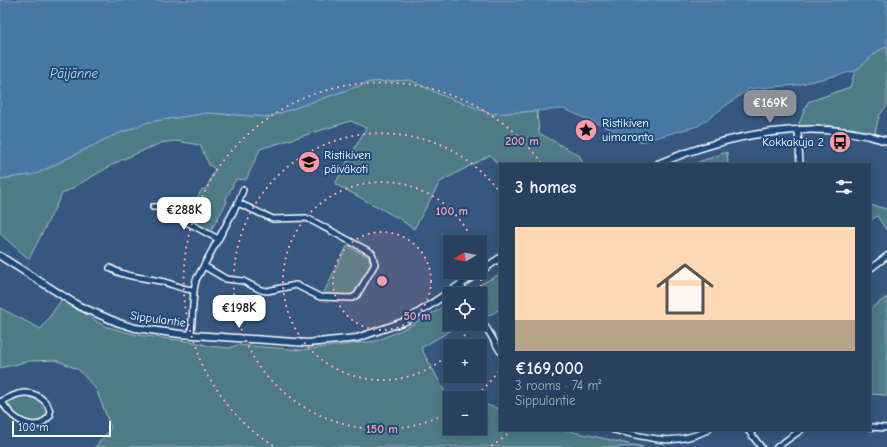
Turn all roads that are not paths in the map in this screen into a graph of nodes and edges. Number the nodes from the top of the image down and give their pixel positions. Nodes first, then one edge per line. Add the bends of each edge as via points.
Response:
1 (798, 131) junction
2 (887, 141) edge
3 (661, 163) edge
4 (800, 163) edge
5 (243, 190) dead end
6 (238, 203) junction
7 (153, 207) dead end
8 (218, 239) junction
9 (0, 256) edge
10 (887, 256) edge
11 (499, 259) edge
12 (204, 266) junction
13 (110, 268) dead end
14 (871, 268) edge
15 (461, 285) joint
16 (194, 290) junction
17 (487, 329) edge
18 (191, 334) junction
19 (499, 349) edge
20 (1, 401) edge
21 (871, 427) edge
22 (887, 428) edge
23 (618, 431) edge
24 (706, 431) edge
25 (749, 431) edge
26 (800, 431) edge
27 (761, 447) edge
28 (778, 447) edge

1 - 2 street via 846,132
1 - 3 street via 739,138 700,148
1 - 4 street
5 - 6 street
6 - 8 street
6 - 12 street via 270,218 307,218 372,253 375,264 357,295 352,298 320,297 296,286 261,290 243,281 226,279
7 - 8 street via 159,207
8 - 12 street
9 - 18 street, Sippulantie via 102,318 135,328
10 - 14 street
11 - 15 street, Sippulantie
12 - 16 street
13 - 16 street via 118,273 165,282 180,289
15 - 18 street, Sippulantie via 406,321 373,334 351,339 308,343
16 - 18 street
17 - 19 street
20 - 20 street via 19,394 31,394 48,403 50,416 41,424 28,424 11,415
21 - 22 street
23 - 24 street via 659,440 677,441
25 - 27 street
26 - 28 street

